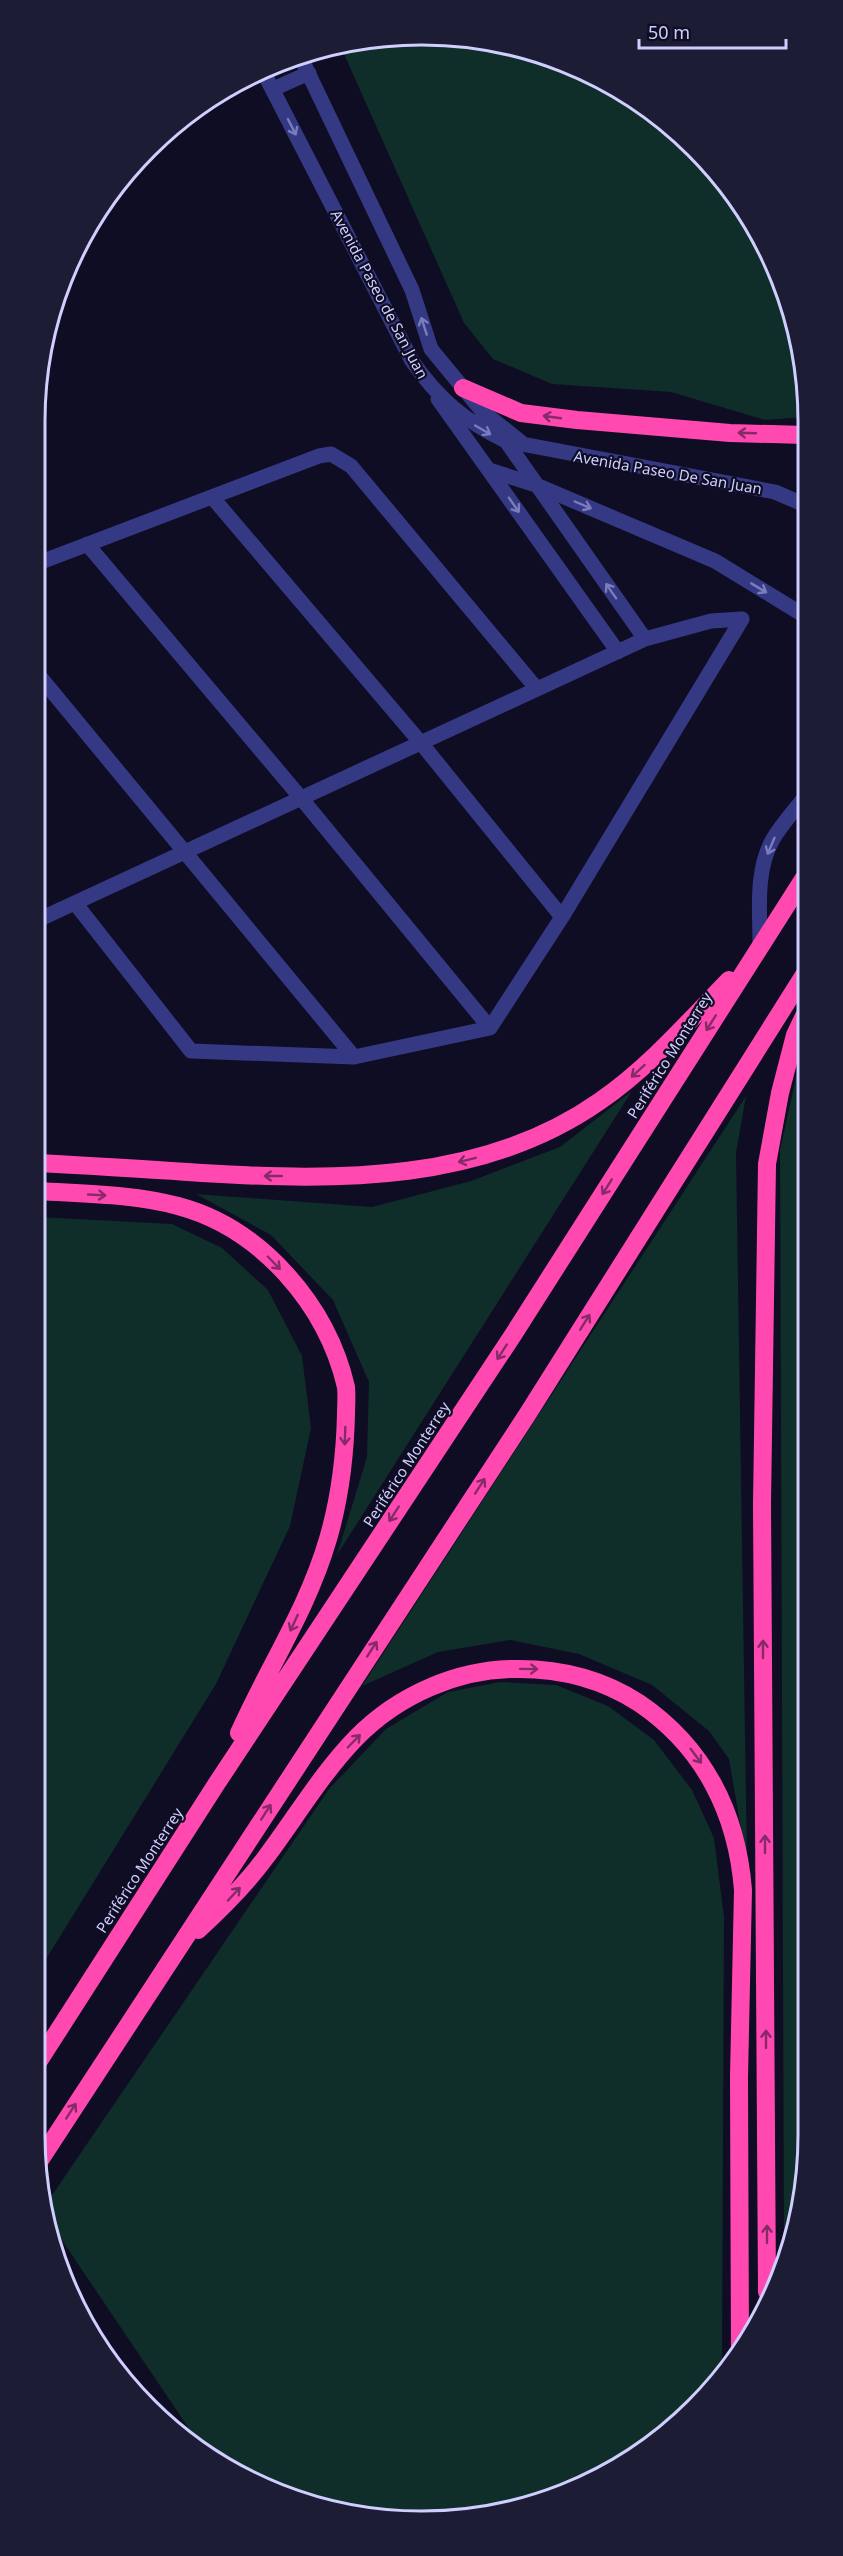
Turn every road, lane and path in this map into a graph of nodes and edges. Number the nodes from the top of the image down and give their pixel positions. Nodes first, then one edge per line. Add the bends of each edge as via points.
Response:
1 (306, 66) edge
2 (268, 78) edge
3 (273, 89) junction
4 (431, 349) junction
5 (412, 360) junction
6 (463, 388) junction
7 (431, 389) junction
8 (798, 435) edge
9 (506, 441) junction
10 (528, 447) junction
11 (489, 470) junction
12 (536, 485) junction
13 (212, 497) junction
14 (798, 502) edge
15 (87, 544) junction
16 (45, 560) edge
17 (798, 612) edge
18 (645, 639) junction
19 (618, 652) junction
20 (45, 683) edge
21 (537, 689) junction
22 (421, 742) junction
23 (302, 798) junction
24 (798, 806) edge
25 (186, 851) junction
26 (798, 887) edge
27 (75, 903) junction
28 (45, 917) edge
29 (562, 917) junction
30 (757, 950) junction
31 (798, 985) edge
32 (490, 1028) junction
33 (798, 1029) edge
34 (354, 1057) junction
35 (45, 1163) edge
36 (45, 1191) edge
37 (217, 1783) junction
38 (177, 1949) junction
39 (45, 2051) edge
40 (46, 2151) edge
41 (767, 2284) edge
42 (740, 2336) edge

1 - 3 street
4 -> 1 street, Avenida Paseo de San Juan via 412,290
2 - 3 street, Avenida Paseo de San Juan
3 -> 5 street, Avenida Paseo de San Juan
4 - 5 street
4 - 6 street, Avenida Paseo de San Juan
5 - 7 street, Avenida Paseo de San Juan
8 -> 6 highway via 577,420 521,412
6 - 10 street, Avenida Paseo de San Juan via 482,411
7 -> 9 street, Avenida Paseo de San Juan via 459,414
7 - 11 street
9 - 10 street, Avenida Paseo de San Juan
9 - 12 street
10 - 14 street, Avenida Paseo De San Juan via 775,492
11 - 12 street
11 -> 19 street
12 -> 17 street via 715,561
18 -> 12 street
13 - 15 street
13 - 21 street via 320,456 331,454 342,459
13 - 22 street
15 - 16 street
15 - 23 street
18 - 19 street
18 - 29 street via 711,621 742,619
19 - 21 street
20 - 25 street
21 - 22 street
22 - 23 street
22 - 29 street
23 - 25 street
23 - 32 street
24 -> 30 street via 772,840 763,866
25 - 27 street
25 - 34 street
26 - 30 highway, Periférico Monterrey
27 - 28 street
27 - 34 street via 191,1051
29 - 32 street
30 -> 35 highway via 654,1056 600,1101 540,1136 483,1156 423,1169 350,1177
30 -> 37 highway, Periférico Monterrey via 513,1335
38 -> 31 highway via 527,1415
32 - 34 street
41 -> 33 highway via 762,1504 767,1164 780,1093
36 -> 37 highway via 128,1197 179,1206 227,1227 269,1257 304,1295 330,1340 346,1389 346,1442 340,1494 328,1541 309,1591
37 - 39 highway, Periférico Monterrey
40 -> 38 highway
38 -> 42 highway via 265,1858 357,1737 417,1694 463,1676 536,1669 584,1676 615,1689 652,1712 688,1746 713,1782 728,1813 741,1864

